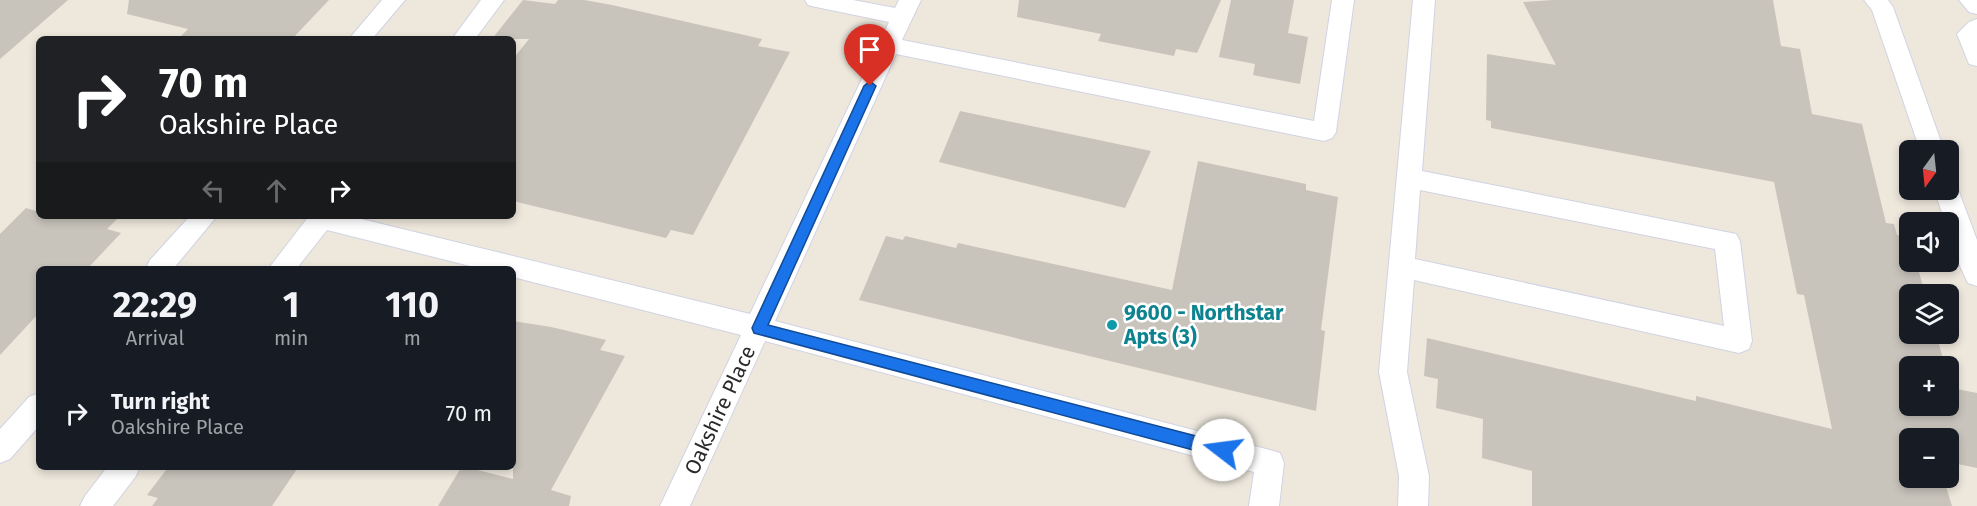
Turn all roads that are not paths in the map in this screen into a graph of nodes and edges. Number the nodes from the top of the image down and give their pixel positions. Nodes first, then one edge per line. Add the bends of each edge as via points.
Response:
1 (394, 0) edge
2 (493, 0) edge
3 (816, 0) edge
4 (1342, 0) edge
5 (1424, 0) edge
6 (1875, 0) edge
7 (1970, 0) edge
8 (1977, 7) edge
9 (906, 8) edge
10 (1977, 27) edge
11 (363, 36) edge
12 (465, 36) edge
13 (889, 45) junction
14 (1977, 58) edge
15 (1929, 140) edge
16 (1409, 178) junction
17 (1950, 200) edge
18 (202, 219) edge
19 (321, 219) edge
20 (326, 219) edge
21 (161, 266) edge
22 (284, 266) edge
23 (513, 266) edge
24 (516, 267) edge
25 (1402, 267) junction
26 (1977, 275) edge
27 (759, 328) junction
28 (36, 409) edge
29 (0, 450) edge
30 (123, 470) edge
31 (95, 506) edge
32 (675, 506) edge
33 (1264, 506) edge
34 (1413, 506) edge

1 - 11 lane
2 - 12 lane
3 - 9 lane
4 - 13 lane via 1324,132
5 - 16 lane
6 - 15 lane via 1882,7
7 - 8 lane
9 - 13 lane, Oakshire Place
10 - 14 lane via 1968,33
13 - 27 lane, Oakshire Place
16 - 25 lane
16 - 25 lane via 1726,242 1739,341
17 - 26 lane
18 - 21 lane
19 - 22 lane
20 - 23 lane
24 - 27 lane
25 - 34 lane via 1393,372 1414,477
27 - 32 lane, Oakshire Place
27 - 33 lane via 1270,463
28 - 29 lane
30 - 31 lane

